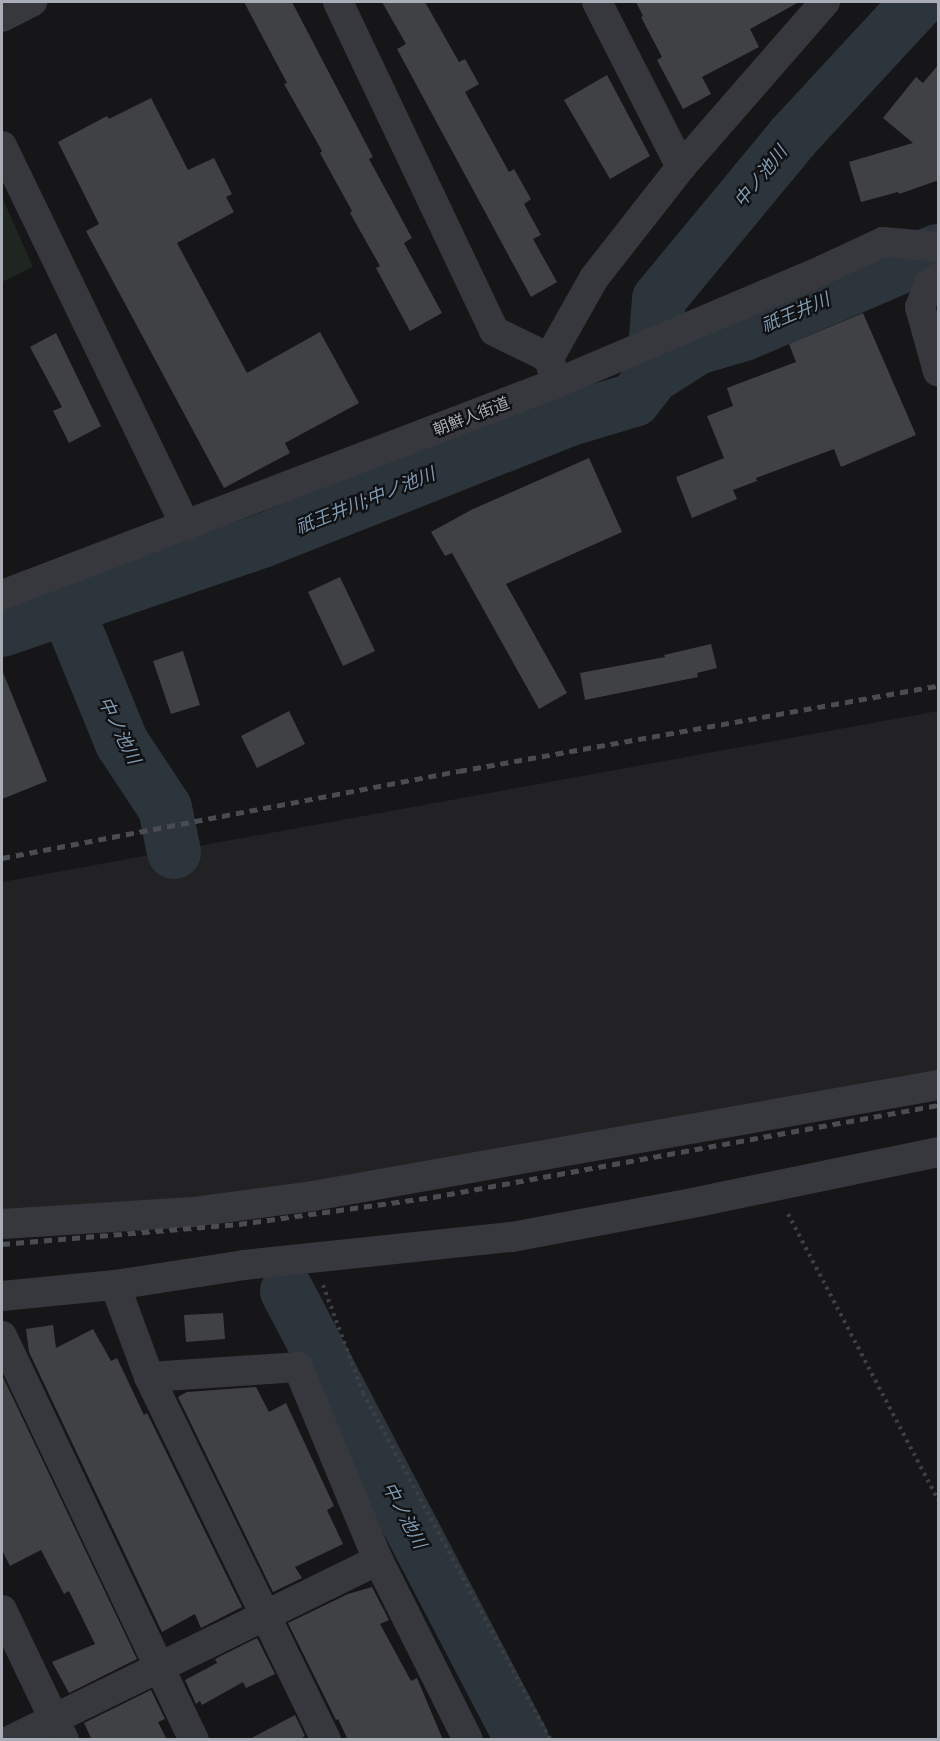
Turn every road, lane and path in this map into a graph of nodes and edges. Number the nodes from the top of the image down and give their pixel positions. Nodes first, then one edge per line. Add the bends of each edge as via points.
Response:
1 (32, 2) edge
2 (338, 2) edge
3 (597, 2) edge
4 (817, 5) edge
5 (2, 17) edge
6 (2, 146) edge
7 (681, 167) junction
8 (927, 245) edge
9 (939, 279) edge
10 (553, 370) junction
11 (939, 372) edge
12 (186, 526) junction
13 (2, 595) edge
14 (939, 1085) edge
15 (939, 1152) edge
16 (773, 1187) junction
17 (2, 1224) edge
18 (312, 1257) junction
19 (115, 1286) junction
20 (2, 1296) edge
21 (2, 1336) edge
22 (149, 1377) junction
23 (939, 1500) edge
24 (378, 1560) junction
25 (2, 1611) edge
26 (267, 1614) junction
27 (157, 1667) junction
28 (59, 1729) edge
29 (11, 1740) edge
30 (194, 1740) edge
31 (326, 1740) edge
32 (468, 1740) edge
33 (551, 1740) edge

1 - 5 street
2 - 10 street via 494,331
3 - 7 street
4 - 7 street
6 - 12 street
7 - 10 street via 594,278
8 - 10 street, 朝鮮人街道 via 883,242 607,361
9 - 11 street via 929,284 920,307
10 - 12 street, 朝鮮人街道
12 - 13 street, 朝鮮人街道
14 - 17 street via 313,1196 193,1212
15 - 16 street
16 - 18 street via 512,1237
16 - 23 path
18 - 19 street
18 - 33 path via 363,1393
19 - 20 street
19 - 22 street
21 - 27 street
22 - 24 street via 298,1367
22 - 26 street
24 - 26 street
24 - 32 street
25 - 28 street
26 - 27 street
26 - 31 street
27 - 28 street
27 - 30 street
28 - 29 street

